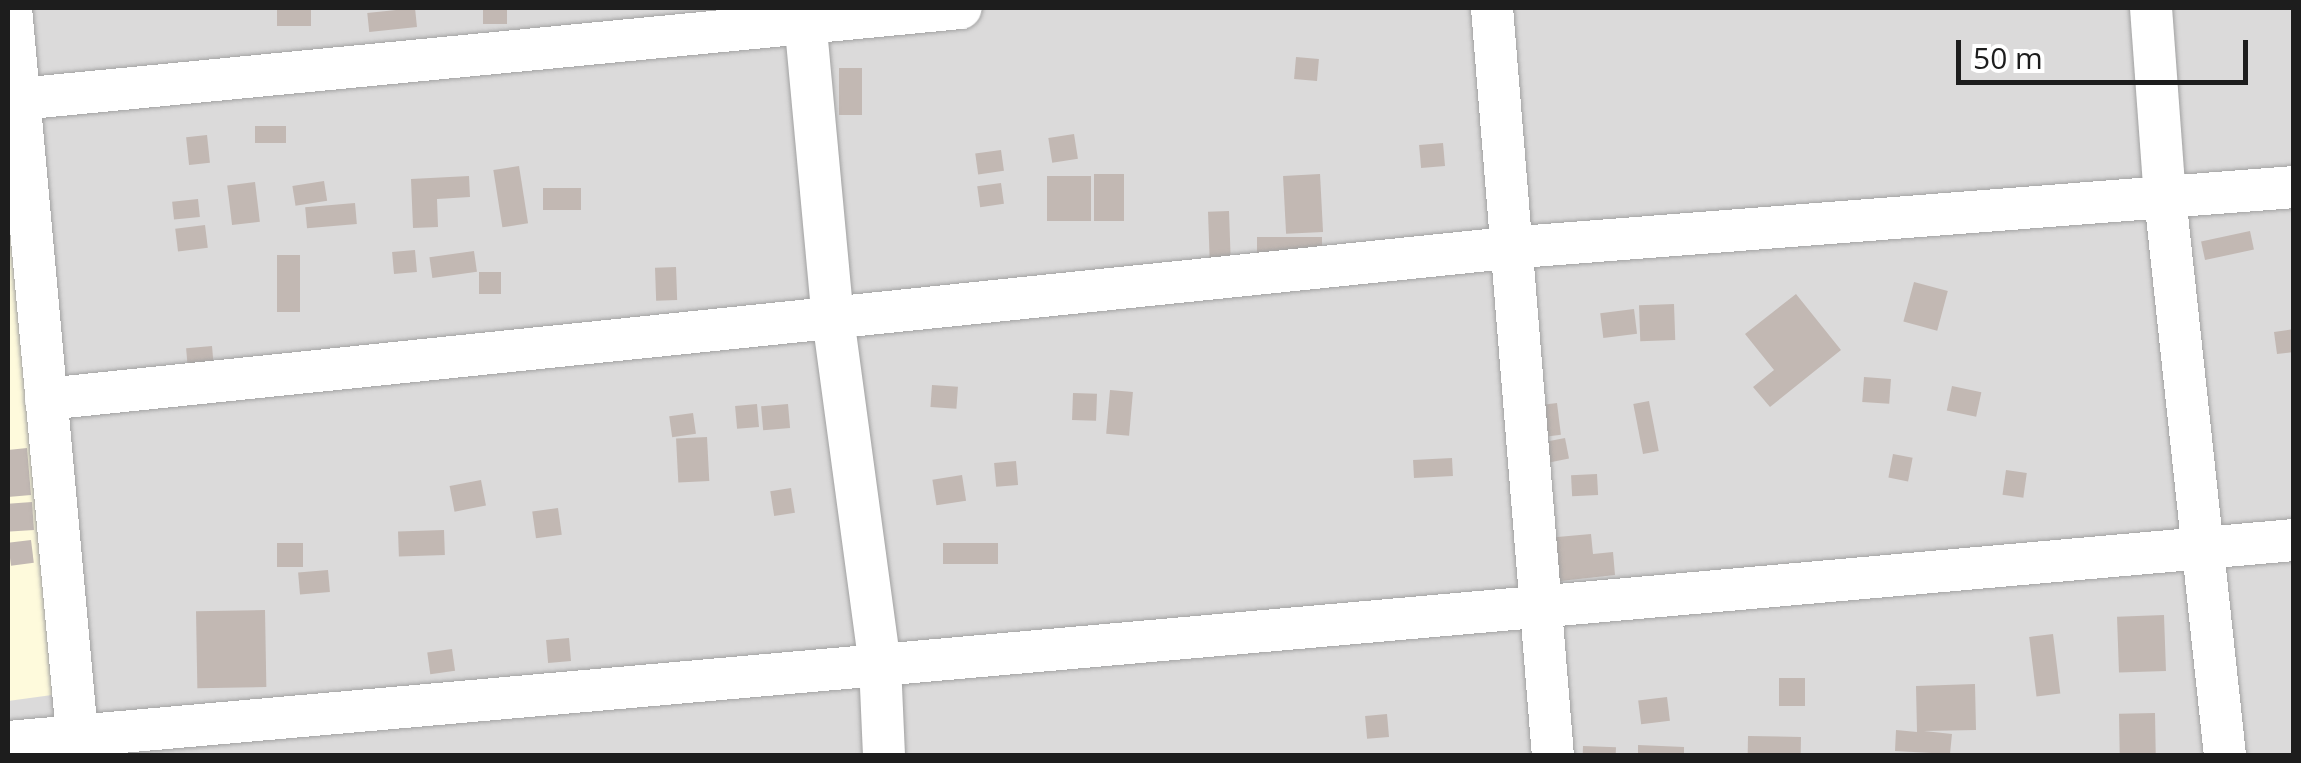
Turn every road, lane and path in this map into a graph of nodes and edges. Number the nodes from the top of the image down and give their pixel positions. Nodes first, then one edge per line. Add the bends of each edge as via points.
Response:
1 (11, 8) edge
2 (961, 8) edge
3 (1492, 8) edge
4 (2151, 8) edge
5 (804, 16) edge
6 (19, 99) junction
7 (2294, 187) edge
8 (2165, 198) junction
9 (1506, 248) junction
10 (833, 318) junction
11 (46, 399) junction
12 (2294, 540) edge
13 (2203, 548) junction
14 (1543, 606) junction
15 (880, 664) junction
16 (8, 742) edge
17 (84, 746) edge
18 (884, 756) edge
19 (1553, 756) edge
20 (2225, 756) edge

1 - 6 street
2 - 5 street
3 - 9 street
4 - 8 street
5 - 6 street
5 - 10 street
6 - 11 street
7 - 8 street
8 - 9 street
8 - 13 street
9 - 10 street
9 - 14 street
10 - 11 street
10 - 15 street
11 - 17 street
12 - 13 street
13 - 14 street
13 - 20 street
14 - 15 street
14 - 19 street
15 - 17 street
15 - 18 street
16 - 17 street

